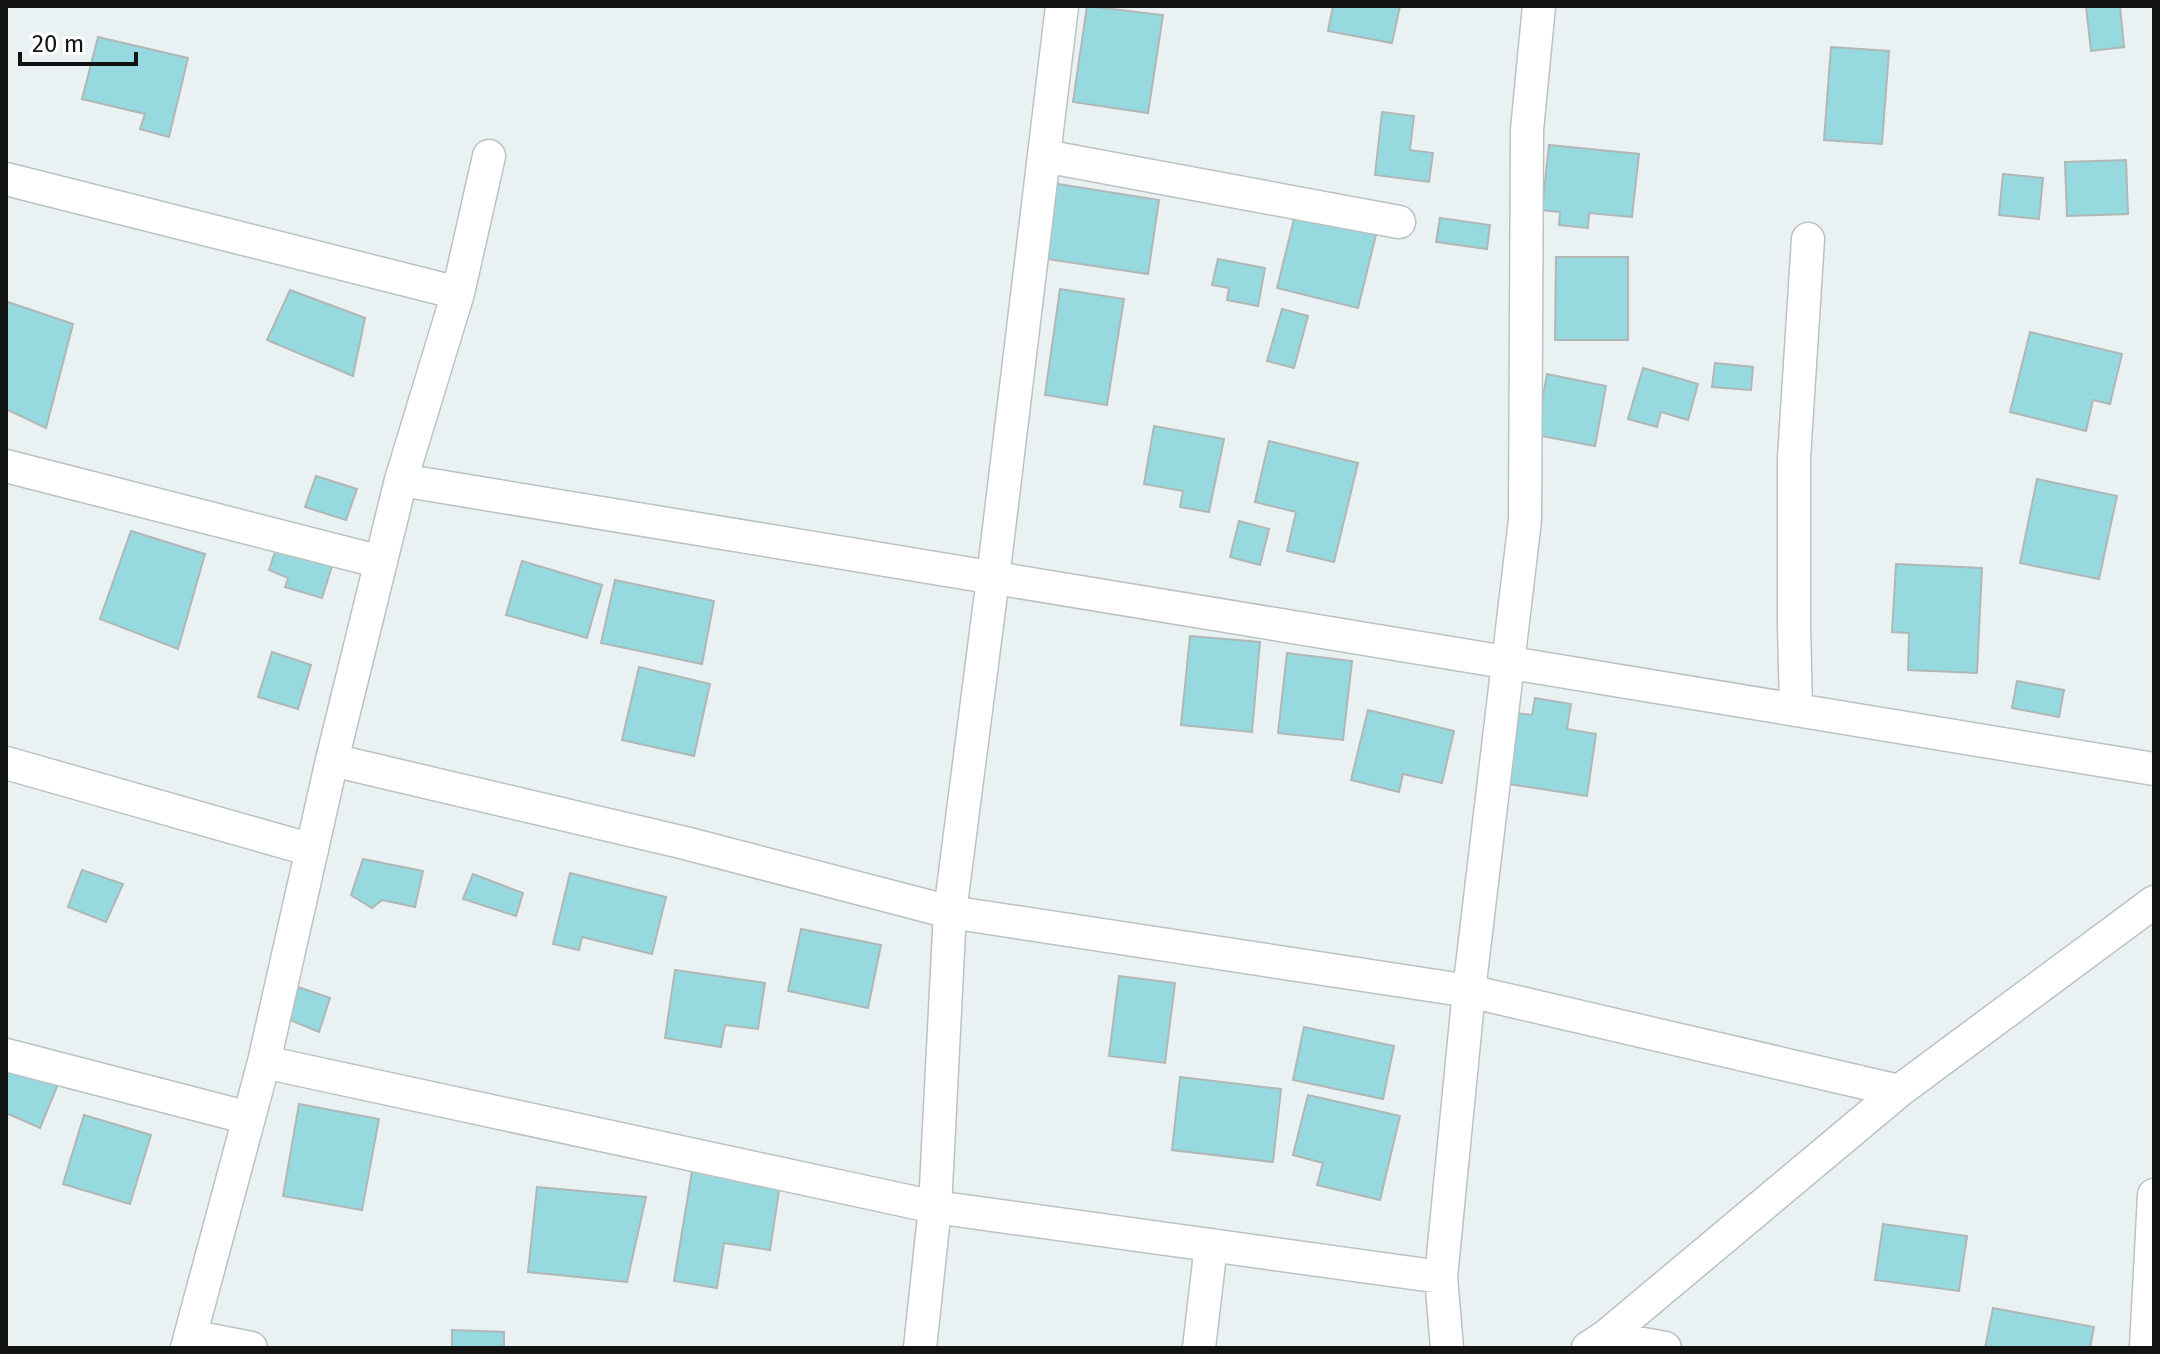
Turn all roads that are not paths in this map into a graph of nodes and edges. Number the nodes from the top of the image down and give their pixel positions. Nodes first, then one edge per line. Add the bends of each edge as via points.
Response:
1 (1062, 6) edge
2 (1539, 6) edge
3 (489, 156) dead end
4 (1044, 156) junction
5 (6, 179) edge
6 (1399, 222) dead end
7 (1808, 239) dead end
8 (458, 293) junction
9 (6, 466) edge
10 (401, 480) junction
11 (381, 562) junction
12 (993, 578) junction
13 (1507, 662) junction
14 (1796, 709) junction
15 (332, 760) junction
16 (6, 763) edge
17 (2154, 769) edge
18 (312, 850) junction
19 (2154, 902) edge
20 (950, 912) junction
21 (1469, 991) junction
22 (6, 1055) edge
23 (264, 1062) junction
24 (1899, 1091) junction
25 (249, 1118) junction
26 (2154, 1195) edge
27 (935, 1207) junction
28 (1211, 1245) junction
29 (1441, 1277) junction
30 (188, 1342) edge
31 (1597, 1342) edge
32 (251, 1348) edge
33 (920, 1348) edge
34 (1199, 1348) edge
35 (1447, 1348) edge
36 (1665, 1348) edge
37 (2146, 1348) edge

1 - 4 street
2 - 13 street via 1527,130 1525,520
3 - 8 street
4 - 6 street
4 - 12 street
5 - 8 street
7 - 14 street via 1794,458
8 - 10 street
9 - 11 street
10 - 11 street
10 - 12 street
11 - 15 street
12 - 13 street
12 - 20 street
13 - 14 street
13 - 21 street
14 - 17 street
15 - 18 street
15 - 20 street
16 - 18 street
18 - 23 street
19 - 24 street
20 - 21 street
20 - 27 street
21 - 24 street
21 - 29 street
22 - 25 street
23 - 25 street
23 - 27 street
24 - 31 street
25 - 30 street
26 - 37 street
27 - 28 street
27 - 33 street
28 - 29 street
28 - 34 street
29 - 35 street
30 - 32 street
31 - 36 street

